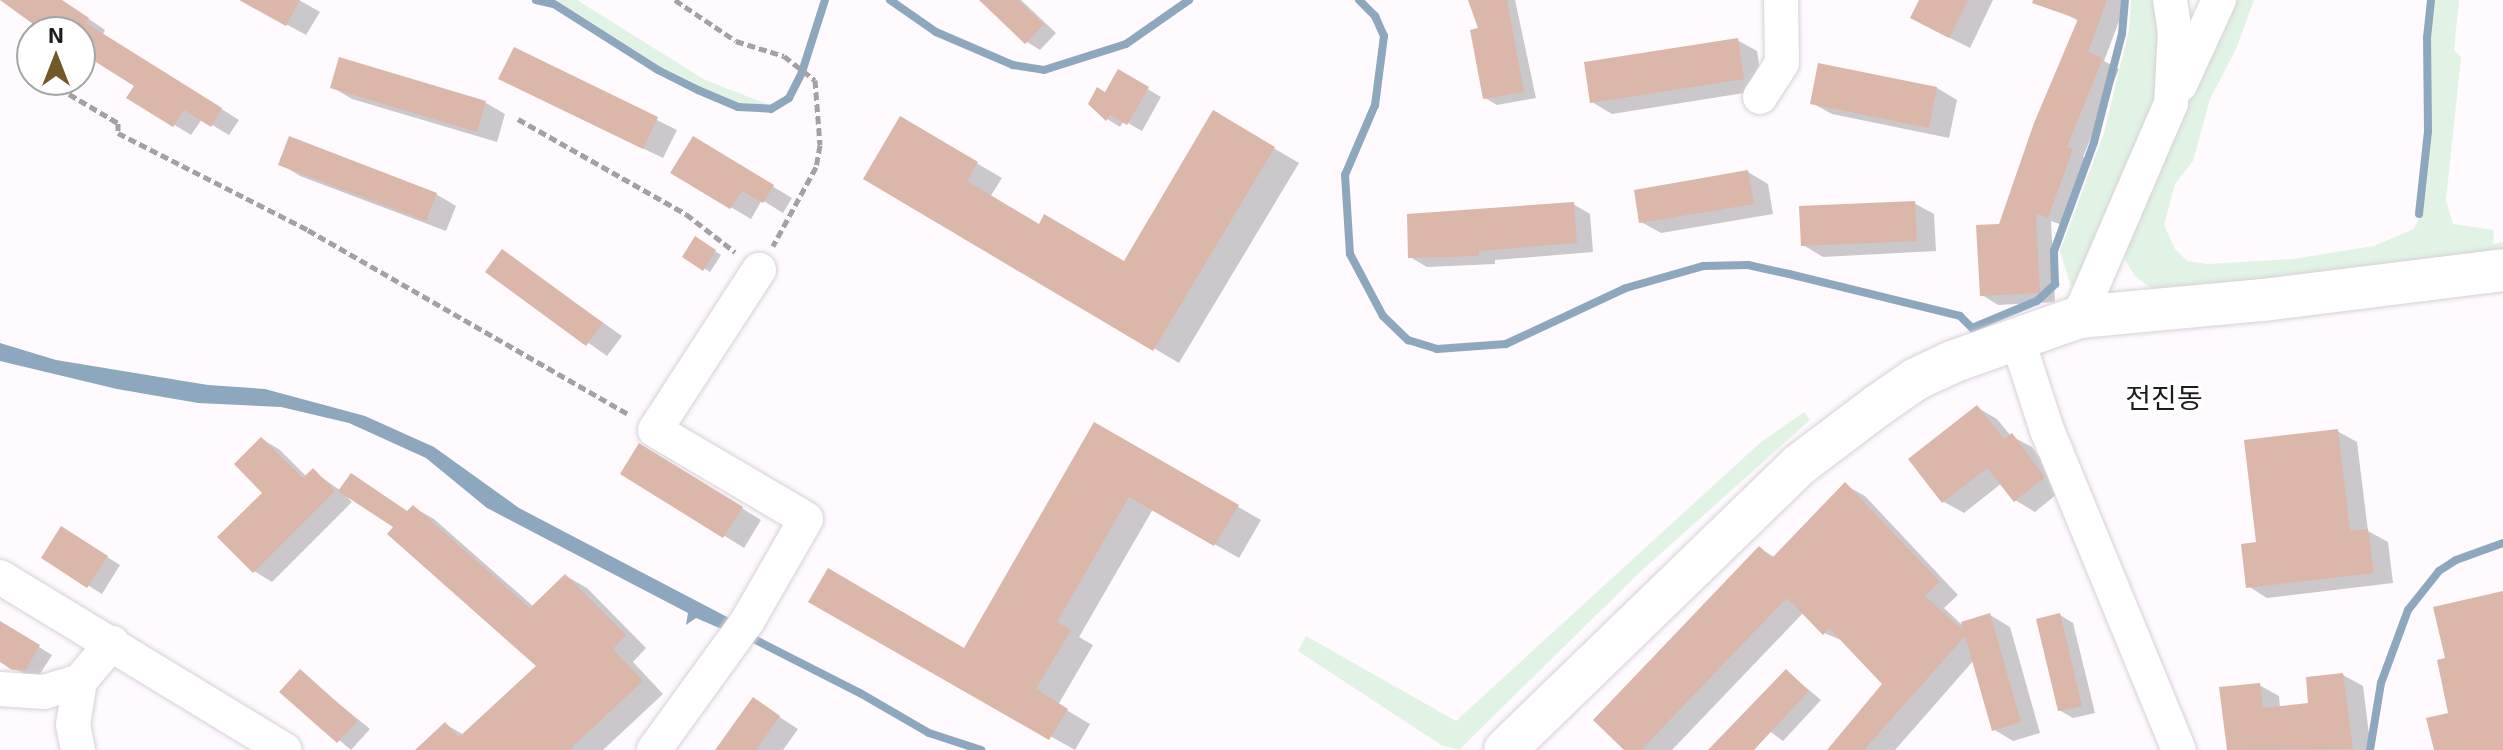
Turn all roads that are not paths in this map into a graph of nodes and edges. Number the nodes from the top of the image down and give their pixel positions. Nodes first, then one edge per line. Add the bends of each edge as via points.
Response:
1 (1781, 0) edge
2 (2170, 0) edge
3 (2219, 0) edge
4 (1760, 97) dead end
5 (2171, 103) junction
6 (759, 270) road end
7 (2503, 270) edge
8 (2079, 317) junction
9 (2018, 341) junction
10 (0, 577) edge
11 (112, 643) junction
12 (80, 681) junction
13 (0, 689) edge
14 (78, 750) edge
15 (284, 750) edge
16 (654, 750) edge
17 (1505, 750) edge
18 (2179, 750) edge

1 - 4 street via 1782,63
2 - 5 street via 2175,32
3 - 5 street
5 - 8 street
6 - 16 street via 655,430 806,519 742,628
7 - 8 street
8 - 9 street
9 - 17 street via 1916,379 1837,434 1760,501
9 - 18 street via 2047,430
10 - 11 street
11 - 12 street
11 - 15 street
12 - 13 street via 44,692
12 - 14 street via 73,725

